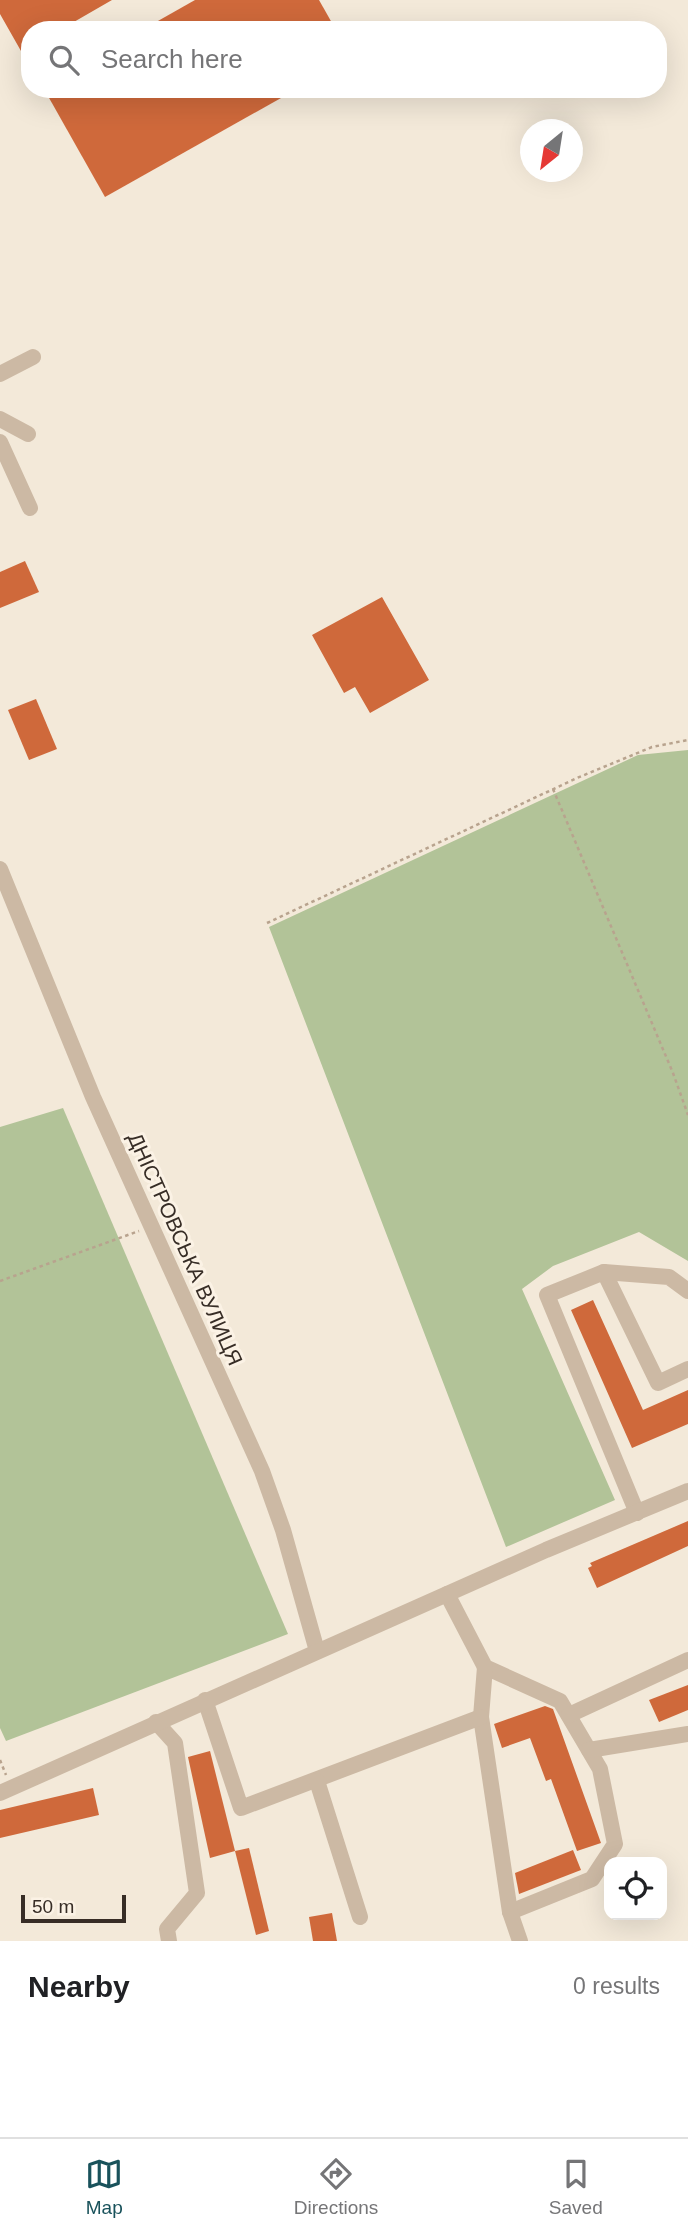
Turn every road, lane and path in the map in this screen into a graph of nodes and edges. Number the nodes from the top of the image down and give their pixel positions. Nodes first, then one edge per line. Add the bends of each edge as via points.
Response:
1 (33, 358) dead end
2 (0, 374) edge
3 (0, 419) edge
4 (28, 434) dead end
5 (0, 442) edge
6 (30, 508) dead end
7 (687, 740) edge
8 (688, 745) edge
9 (553, 789) junction
10 (2, 879) edge
11 (267, 923) dead end
12 (688, 1115) edge
13 (152, 1227) junction
14 (604, 1272) junction
15 (0, 1281) edge
16 (688, 1291) edge
17 (688, 1369) edge
18 (688, 1491) edge
19 (637, 1513) junction
20 (447, 1594) junction
21 (317, 1651) junction
22 (688, 1660) edge
23 (485, 1667) junction
24 (205, 1700) junction
25 (569, 1715) junction
26 (481, 1717) junction
27 (156, 1722) junction
28 (688, 1734) edge
29 (589, 1750) junction
30 (317, 1781) junction
31 (0, 1793) edge
32 (510, 1912) junction
33 (360, 1917) dead end
34 (169, 1941) edge
35 (520, 1941) edge

1 - 2 street
3 - 4 street
5 - 6 street
7 - 8 path
7 - 9 path via 652,747
9 - 11 path
9 - 12 path
10 - 13 street, ДНІСТРОВСЬКА ВУЛИЦЯ
13 - 15 path
13 - 21 street, ДНІСТРОВСЬКА ВУЛИЦЯ via 262,1471
14 - 16 street via 669,1277
14 - 17 street via 658,1383
14 - 19 street via 547,1295
18 - 19 street
19 - 20 street
20 - 21 street
20 - 23 street
21 - 24 street
22 - 25 street
23 - 25 street via 560,1701
23 - 26 street
24 - 27 street
24 - 30 street via 241,1808
25 - 29 street
26 - 30 street
26 - 32 street
27 - 31 street
27 - 34 street via 175,1743 197,1893 167,1929
28 - 29 street
29 - 32 street via 600,1769 615,1844 592,1880
30 - 33 street
32 - 35 street

